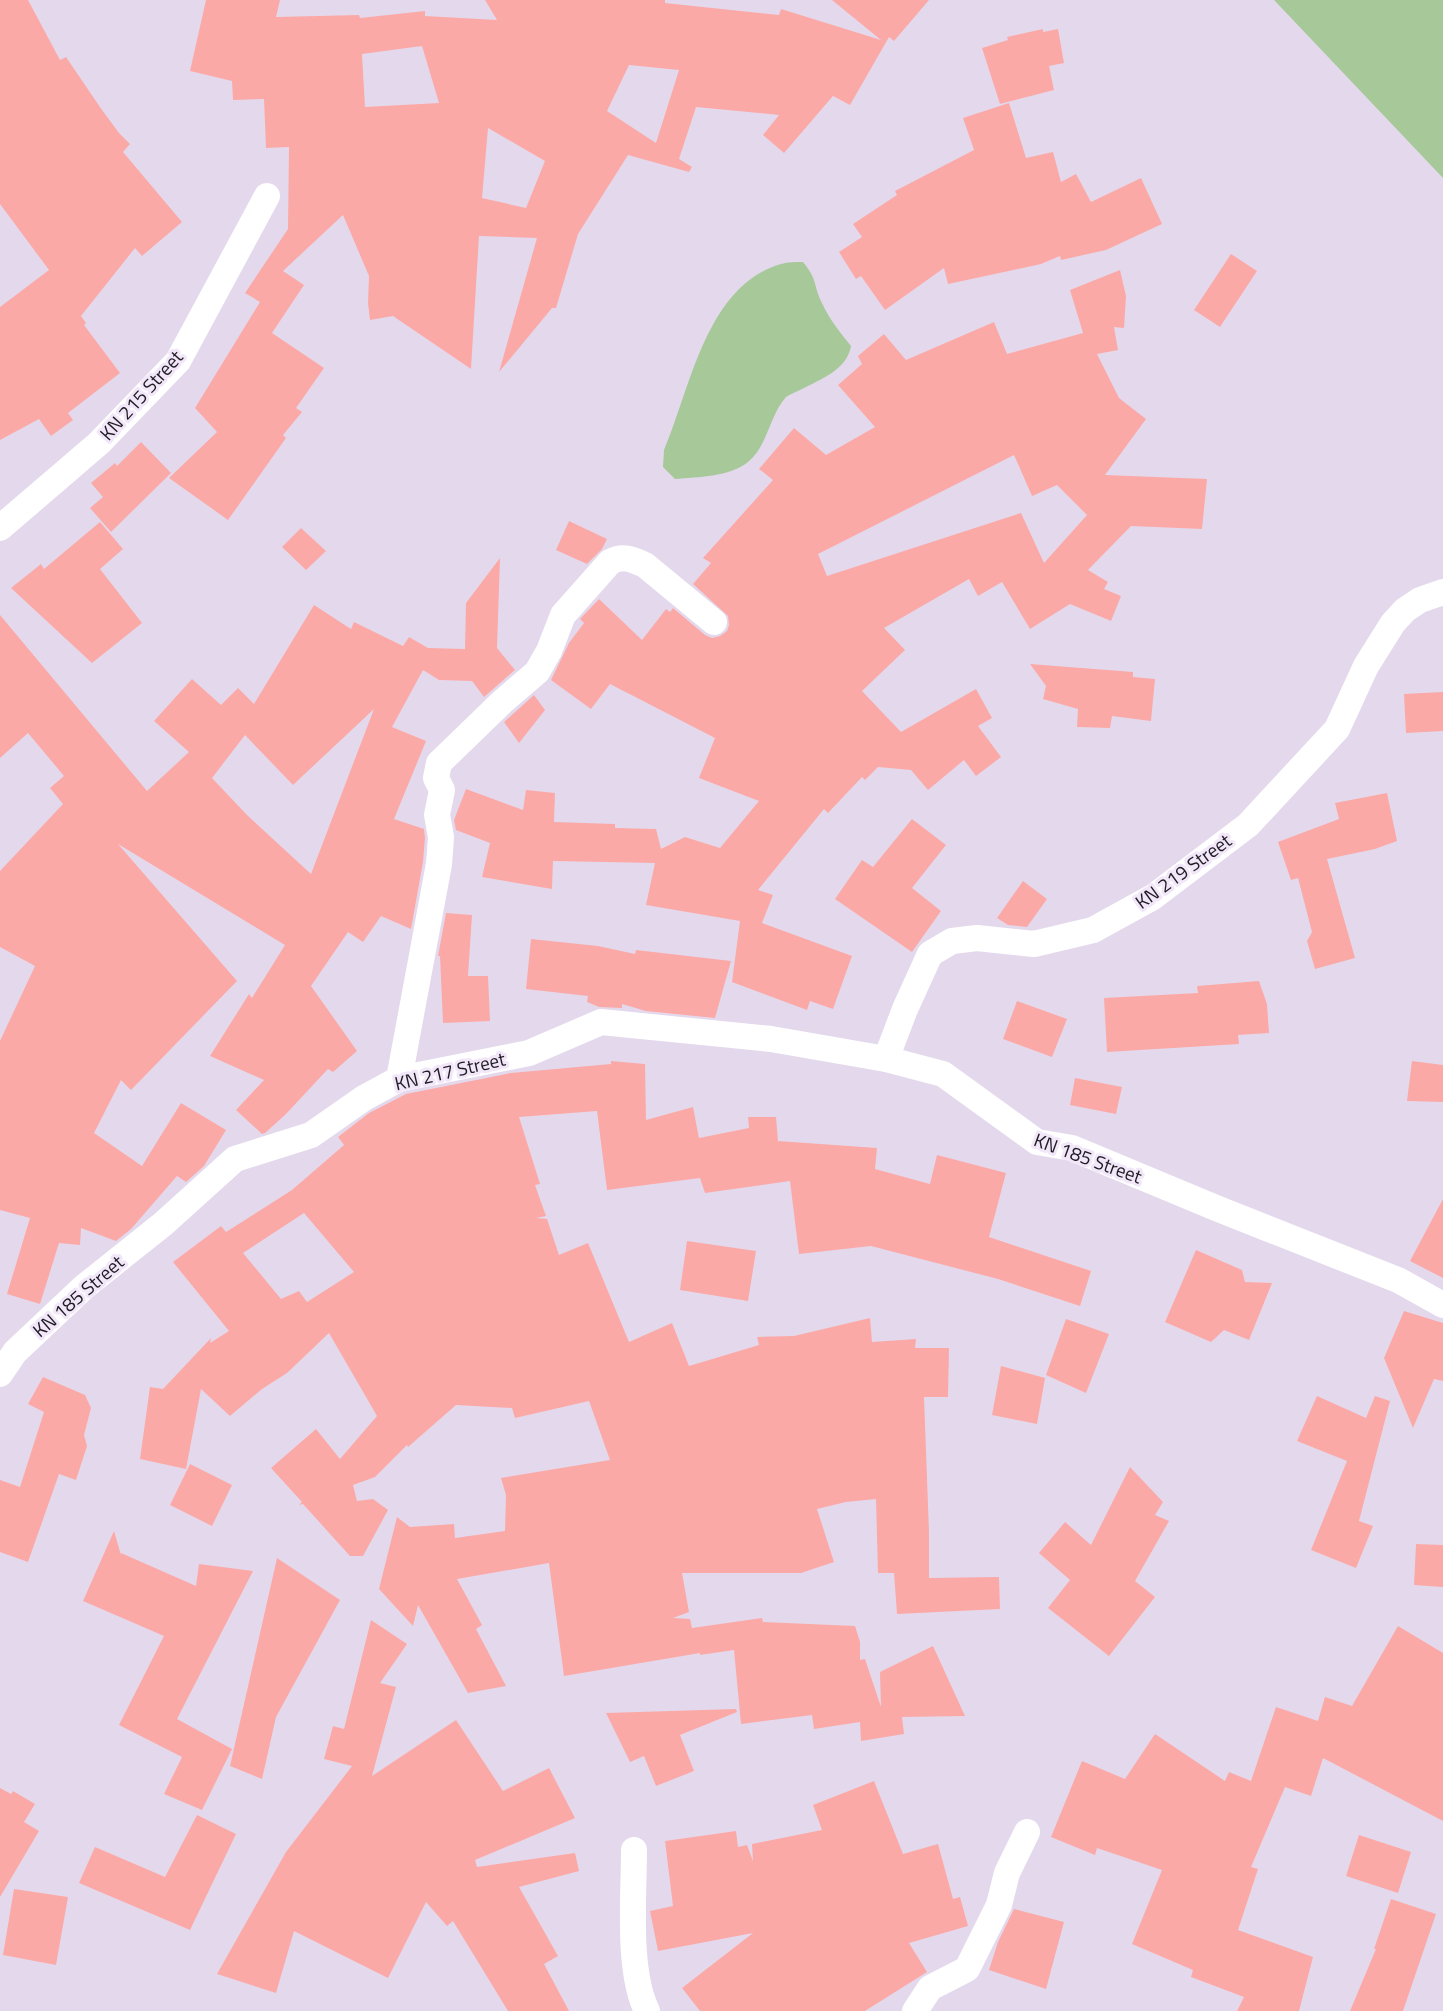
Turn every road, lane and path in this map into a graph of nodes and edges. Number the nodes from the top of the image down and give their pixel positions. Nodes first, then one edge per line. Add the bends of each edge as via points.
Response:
1 (267, 196) dead end
2 (0, 528) edge
3 (1443, 592) edge
4 (715, 622) dead end
5 (529, 1054) joint
6 (886, 1059) junction
7 (399, 1079) junction
8 (163, 1224) joint
9 (1443, 1305) edge
10 (0, 1374) edge
11 (1027, 1832) dead end
12 (634, 1850) dead end
13 (647, 2011) edge
14 (915, 2011) edge

1 - 2 street, KN 215 Street via 178,360 99,443
3 - 6 street, KN 219 Street via 1420,600 1393,623 1366,666 1338,729 1248,825 1153,897 1093,930 1034,944 977,938 952,941 930,954
4 - 7 street via 645,565 631,558 610,562 563,615 537,672 439,764 439,864
5 - 6 street, KN 185 Street via 601,1022 771,1039
5 - 7 street, KN 217 Street
6 - 9 street, KN 185 Street via 943,1074 1037,1142 1072,1148 1398,1280
7 - 8 street, KN 217 Street via 311,1135 235,1159
8 - 10 street, KN 185 Street via 84,1287 15,1352
11 - 14 street via 1007,1873 999,1905 967,1969 930,1988
12 - 13 street via 636,1958 639,1995

